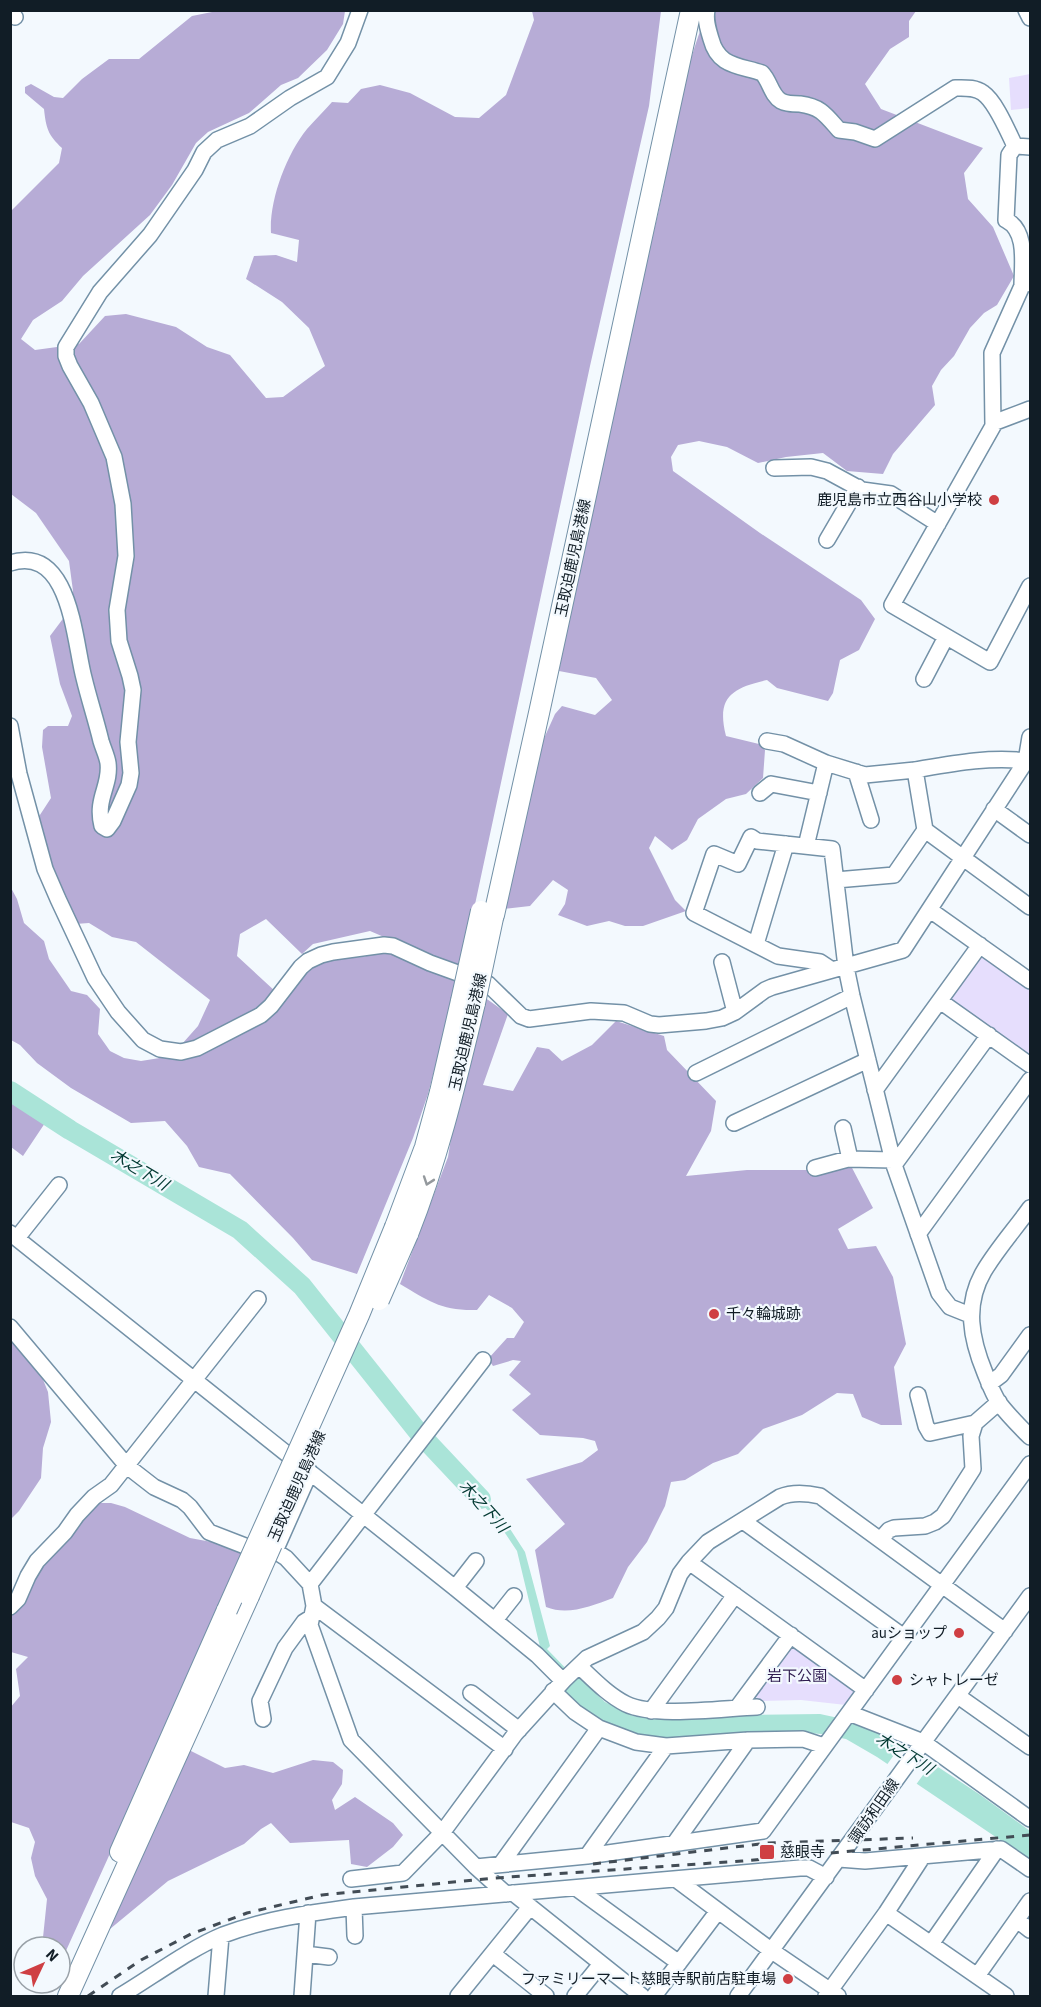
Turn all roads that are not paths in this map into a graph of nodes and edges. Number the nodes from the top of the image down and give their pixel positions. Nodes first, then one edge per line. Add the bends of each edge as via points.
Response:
1 (360, 10) edge
2 (677, 10) edge
3 (691, 10) edge
4 (707, 10) edge
5 (1026, 10) edge
6 (1030, 18) edge
7 (1015, 146) junction
8 (1030, 147) edge
9 (1026, 284) edge
10 (606, 370) junction
11 (1030, 410) edge
12 (993, 423) junction
13 (774, 468) dead end
14 (858, 487) junction
15 (938, 524) junction
16 (827, 540) dead end
17 (10, 563) edge
18 (1030, 586) edge
19 (946, 637) junction
20 (924, 679) dead end
21 (10, 726) edge
22 (1030, 737) edge
23 (767, 741) dead end
24 (1028, 761) edge
25 (826, 763) junction
26 (915, 770) junction
27 (856, 772) junction
28 (760, 793) dead end
29 (819, 793) junction
30 (994, 809) junction
31 (871, 820) dead end
32 (925, 830) junction
33 (1030, 835) edge
34 (786, 844) junction
35 (806, 846) junction
36 (963, 858) junction
37 (836, 880) junction
38 (1030, 907) edge
39 (930, 910) junction
40 (756, 944) junction
41 (980, 945) junction
42 (722, 962) dead end
43 (839, 969) junction
44 (1030, 981) edge
45 (852, 996) junction
46 (940, 1001) junction
47 (735, 1012) junction
48 (989, 1035) junction
49 (868, 1060) junction
50 (1030, 1065) edge
51 (696, 1073) dead end
52 (1030, 1080) edge
53 (875, 1090) junction
54 (734, 1123) dead end
55 (843, 1128) dead end
56 (850, 1159) junction
57 (893, 1163) junction
58 (815, 1168) dead end
59 (59, 1185) dead end
60 (1030, 1208) edge
61 (402, 1231) junction
62 (918, 1234) junction
63 (14, 1236) edge
64 (258, 1299) dead end
65 (970, 1315) junction
66 (10, 1327) edge
67 (1030, 1335) edge
68 (483, 1360) dead end
69 (196, 1379) junction
70 (989, 1384) junction
71 (918, 1395) dead end
72 (999, 1402) junction
73 (975, 1423) junction
74 (1030, 1437) edge
75 (1030, 1464) edge
76 (127, 1466) junction
77 (310, 1472) junction
78 (364, 1516) junction
79 (743, 1521) junction
80 (881, 1539) junction
81 (275, 1551) junction
82 (476, 1561) dead end
83 (689, 1562) junction
84 (310, 1584) junction
85 (942, 1585) junction
86 (454, 1588) junction
87 (735, 1595) junction
88 (514, 1596) dead end
89 (1030, 1596) edge
90 (10, 1607) edge
91 (313, 1612) junction
92 (495, 1620) junction
93 (1005, 1630) junction
94 (791, 1635) junction
95 (904, 1637) junction
96 (219, 1644) junction
97 (567, 1677) junction
98 (866, 1690) junction
99 (471, 1693) dead end
100 (958, 1696) junction
101 (737, 1707) junction
102 (757, 1707) dead end
103 (651, 1711) junction
104 (847, 1715) junction
105 (262, 1719) dead end
106 (599, 1728) junction
107 (519, 1730) junction
108 (1028, 1739) edge
109 (748, 1740) junction
110 (826, 1744) junction
111 (921, 1745) junction
112 (666, 1746) junction
113 (505, 1749) junction
114 (1030, 1819) edge
115 (442, 1833) junction
116 (674, 1844) junction
117 (997, 1849) junction
118 (587, 1856) junction
119 (923, 1856) junction
120 (839, 1859) junction
121 (501, 1864) junction
122 (476, 1867) junction
123 (1030, 1869) edge
124 (826, 1877) junction
125 (351, 1880) dead end
126 (677, 1880) junction
127 (576, 1888) junction
128 (509, 1893) junction
129 (1030, 1901) edge
130 (354, 1907) junction
131 (530, 1907) junction
132 (718, 1911) junction
133 (308, 1913) junction
134 (886, 1913) junction
135 (1017, 1920) junction
136 (1030, 1930) edge
137 (221, 1936) junction
138 (355, 1936) dead end
139 (931, 1944) junction
140 (772, 1951) junction
141 (82, 1952) junction
142 (305, 1954) junction
143 (493, 1954) junction
144 (329, 1957) dead end
145 (679, 1963) junction
146 (601, 1964) junction
147 (977, 1976) junction
148 (128, 1994) edge
149 (467, 1994) edge
150 (831, 1995) edge
151 (54, 1996) edge
152 (68, 1996) edge
153 (216, 1996) edge
154 (302, 1996) edge
155 (546, 1996) edge
156 (575, 1996) edge
157 (642, 1996) edge
158 (654, 1996) edge
159 (738, 1996) edge
160 (1006, 1996) edge

1 - 17 street via 348,43 327,77 250,126 217,140 204,152 150,235 100,292 66,347 70,366 114,457 123,504 126,556 117,610 119,641 133,690 128,742 131,773 107,829 102,826 99,803 108,764 62,590 44,565 32,561
2 - 10 main road, 玉取迫鹿児島港線
3 - 10 main road, 玉取迫鹿児島港線
4 - 7 street via 713,48 724,62 762,73 776,97 822,110 839,130 875,139 955,88 970,88 984,93
5 - 6 street
7 - 8 street
7 - 9 street via 1009,155 1006,220 1018,230
9 - 12 street via 992,353
10 - 61 main road, 玉取迫鹿児島港線, bridge via 539,658 468,1002
11 - 12 street
12 - 15 street
13 - 14 street via 812,467
14 - 15 street via 891,495
14 - 16 street
15 - 19 street via 892,605
18 - 19 street via 990,662
19 - 20 street
21 - 47 street via 45,869 58,899 105,994 130,1028 160,1049 181,1052 197,1048 251,1021 271,1006 301,967 321,955 384,945 488,984 529,1019 569,1012 614,1011 659,1025 706,1021
22 - 24 street
23 - 25 street via 784,744
24 - 26 street via 1014,759
24 - 30 street
25 - 27 street
25 - 29 street
26 - 27 street via 865,775
26 - 32 street
27 - 31 street
28 - 29 street via 771,784
29 - 35 street
30 - 33 street
30 - 36 street
32 - 36 street
32 - 37 street via 894,875
34 - 35 street
34 - 40 street
34 - 40 street via 751,837 738,864 714,854 694,913
35 - 37 street via 832,849
36 - 38 street
36 - 39 street
37 - 43 street
39 - 41 street
39 - 43 street via 903,950
40 - 43 street via 778,956
41 - 44 street
41 - 46 street
42 - 47 street
43 - 45 street
43 - 47 street via 765,990
45 - 49 street
45 - 51 street
46 - 48 street
46 - 53 street
48 - 50 street
48 - 57 street
49 - 53 street
49 - 54 street
52 - 62 street
53 - 57 street
55 - 56 street
56 - 57 street
56 - 58 street
57 - 62 street
59 - 63 street
60 - 65 street via 984,1271
61 - 96 main road, 玉取迫鹿児島港線, bridge via 249,1596
61 - 96 main road, 玉取迫鹿児島港線, bridge via 355,1325 227,1610
62 - 65 street via 939,1293 950,1307
63 - 69 street
64 - 69 street
65 - 70 street via 977,1354
66 - 76 street
67 - 70 street via 1001,1375
68 - 78 street
69 - 76 street
69 - 77 street
70 - 72 street
71 - 73 street via 930,1433
72 - 73 street
72 - 74 street
73 - 80 street via 971,1436 973,1469 943,1516 925,1526 894,1528
75 - 85 street
76 - 81 street via 154,1487 182,1500 209,1532 245,1546
76 - 90 street via 37,1561
77 - 78 street
77 - 81 street
78 - 84 street
78 - 86 street
79 - 80 street via 786,1494 812,1494
79 - 83 street via 708,1542
79 - 95 street
80 - 85 street
81 - 84 street
82 - 86 street
83 - 87 street
83 - 97 street via 658,1618 643,1632 587,1658
84 - 91 street
85 - 93 street
85 - 95 street
86 - 92 street
87 - 94 street
87 - 103 street
88 - 92 street
89 - 93 street, 諏訪和田線
91 - 105 street via 285,1648 260,1701
91 - 113 street
91 - 115 street via 310,1625 351,1740
92 - 97 street
93 - 100 street, 諏訪和田線
94 - 98 street
94 - 101 street
95 - 98 street
96 - 141 main road, 玉取迫鹿児島港線
97 - 103 street via 599,1685 627,1705
97 - 106 street via 575,1712
97 - 107 street
98 - 104 street
99 - 107 street
100 - 108 street
100 - 111 street, 諏訪和田線
101 - 102 street
101 - 103 street
104 - 110 street
104 - 111 street
106 - 112 street via 636,1742
106 - 121 street
107 - 113 street
109 - 110 street via 803,1739
109 - 112 street
109 - 116 street
110 - 116 street via 763,1831
111 - 114 street
111 - 120 street, 諏訪和田線
112 - 118 street
113 - 115 street
115 - 122 street
115 - 125 street via 403,1873
116 - 118 street
117 - 119 street
117 - 123 street
117 - 139 street
118 - 121 street
119 - 120 street
119 - 134 street
120 - 124 street, 諏訪和田線
121 - 122 street
122 - 128 street
124 - 126 street via 800,1868
124 - 140 street, 諏訪和田線
126 - 127 street
126 - 132 street
127 - 128 street
127 - 145 street
128 - 130 street
128 - 131 street
129 - 135 street
130 - 133 street
130 - 138 street
131 - 143 street
131 - 146 street
132 - 140 street
132 - 145 street
133 - 137 street
133 - 142 street
134 - 139 street
134 - 150 street
135 - 136 street
135 - 147 street
137 - 148 street
137 - 153 street
139 - 147 street
140 - 150 street
140 - 159 street, 諏訪和田線
141 - 151 main road, 玉取迫鹿児島港線
141 - 152 main road, 玉取迫鹿児島港線
142 - 144 street
142 - 154 street
143 - 149 street
143 - 155 street
145 - 158 street
146 - 156 street
146 - 157 street
147 - 160 street

